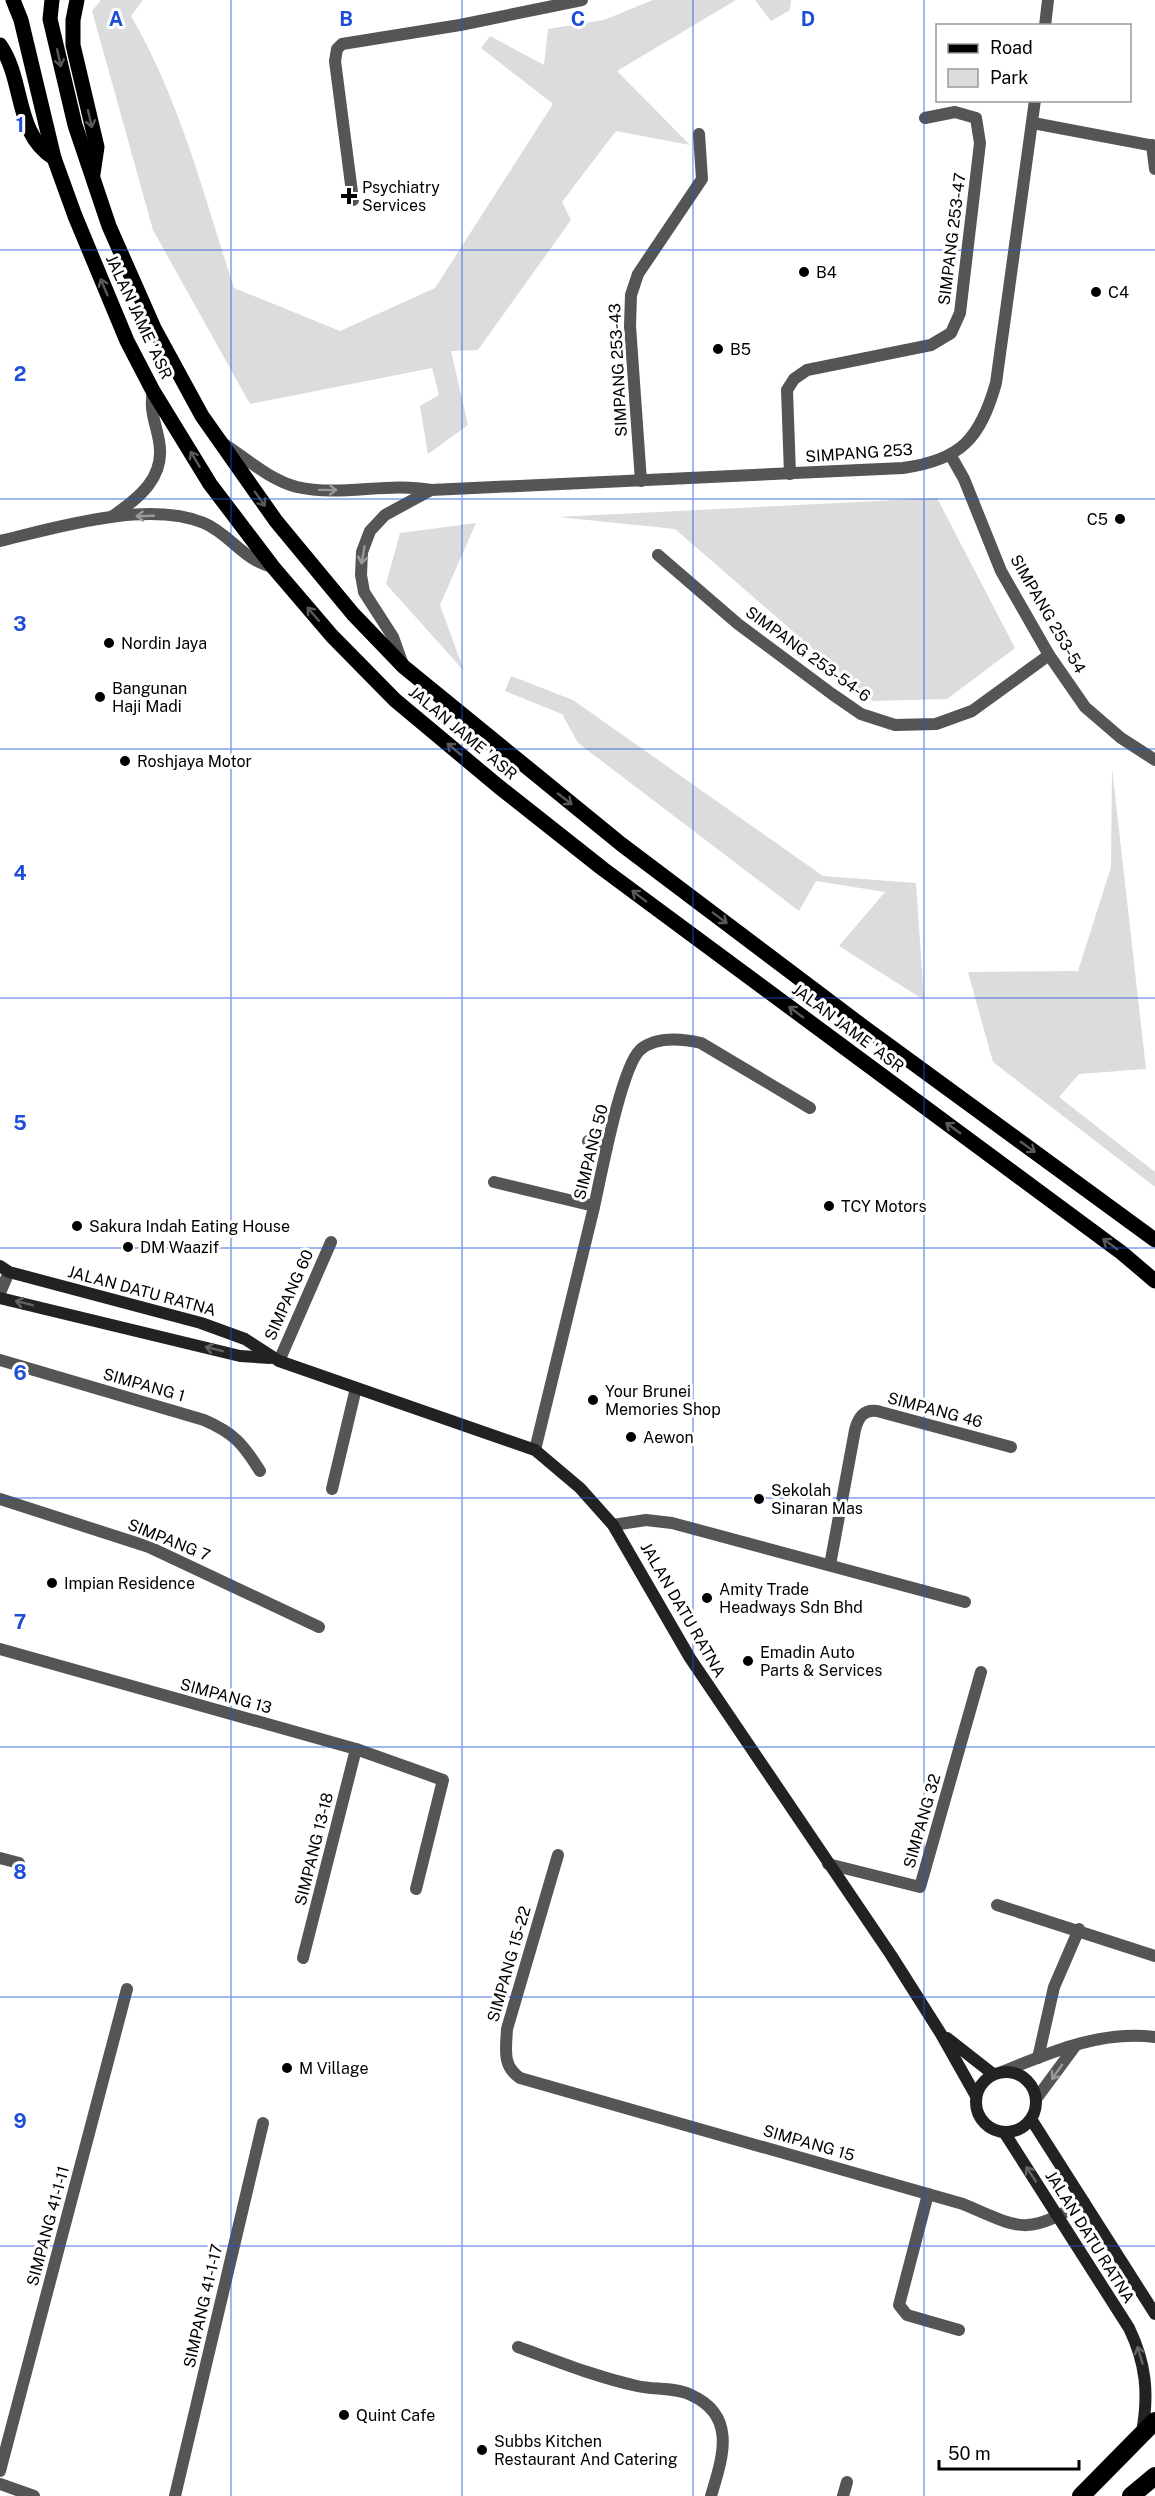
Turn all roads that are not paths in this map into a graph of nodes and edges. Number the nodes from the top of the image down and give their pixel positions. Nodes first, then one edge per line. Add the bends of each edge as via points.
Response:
1 (13, 0) edge
2 (52, 0) edge
3 (77, 0) edge
4 (582, 0) edge
5 (1048, 0) edge
6 (1045, 24) edge
7 (0, 45) edge
8 (1035, 102) edge
9 (925, 118) dead end
10 (1033, 123) junction
11 (699, 134) dead end
12 (1153, 145) edge
13 (54, 158) junction
14 (1155, 169) edge
15 (93, 178) junction
16 (352, 200) dead end
17 (153, 391) junction
18 (220, 441) junction
19 (951, 456) junction
20 (790, 474) junction
21 (641, 482) junction
22 (432, 490) junction
23 (113, 516) junction
24 (0, 541) edge
25 (658, 555) dead end
26 (273, 567) junction
27 (1049, 655) junction
28 (404, 667) junction
29 (1155, 760) edge
30 (810, 1108) dead end
31 (588, 1142) dead end
32 (607, 1147) junction
33 (494, 1182) dead end
34 (594, 1206) junction
35 (1155, 1240) edge
36 (331, 1242) dead end
37 (4, 1269) edge
38 (1155, 1281) edge
39 (0, 1293) edge
40 (0, 1298) edge
41 (275, 1359) junction
42 (0, 1360) edge
43 (356, 1388) junction
44 (1011, 1447) dead end
45 (535, 1450) junction
46 (260, 1471) dead end
47 (332, 1488) dead end
48 (0, 1499) edge
49 (613, 1524) junction
50 (830, 1565) junction
51 (965, 1602) dead end
52 (319, 1627) dead end
53 (0, 1649) edge
54 (981, 1672) dead end
55 (356, 1749) junction
56 (558, 1855) dead end
57 (0, 1858) edge
58 (19, 1863) dead end
59 (828, 1864) junction
60 (416, 1889) dead end
61 (997, 1905) dead end
62 (1079, 1929) junction
63 (1155, 1956) edge
64 (303, 1958) dead end
65 (127, 1989) dead end
66 (941, 2034) junction
67 (1155, 2037) edge
68 (1076, 2045) junction
69 (1038, 2058) junction
70 (998, 2073) junction
71 (520, 2078) joint
72 (976, 2096) junction
73 (1036, 2099) junction
74 (1031, 2119) junction
75 (263, 2123) dead end
76 (1004, 2132) junction
77 (928, 2194) junction
78 (1084, 2202) junction
79 (1059, 2216) junction
80 (1155, 2314) edge
81 (959, 2330) dead end
82 (518, 2347) dead end
83 (1149, 2427) edge
84 (0, 2471) edge
85 (1155, 2476) edge
86 (847, 2482) dead end
87 (0, 2484) edge
88 (34, 2496) edge
89 (175, 2496) edge
90 (711, 2496) edge
91 (843, 2496) edge
92 (1081, 2496) edge
93 (1131, 2496) edge

1 - 13 main road, JALAN JAME 'ASR
2 -> 15 main road, JALAN JAME 'ASR via 50,19 65,88
3 -> 15 main road via 73,45 97,147
4 - 16 street via 342,44 335,62
5 - 6 street
7 - 13 main road via 16,81 31,136 42,151
8 - 10 street, SIMPANG 253
9 - 20 street, SIMPANG 253-47 via 955,112 976,118 980,143 960,313 951,333 931,345 807,370 794,379 787,390
10 - 12 street
10 - 19 street, SIMPANG 253 via 996,383 988,412 972,437
11 - 21 street, SIMPANG 253-43 via 702,179 638,274 631,294
12 - 14 street
17 -> 13 main road, JALAN JAME 'ASR via 96,269
15 - 18 main road, JALAN JAME 'ASR via 109,226 154,328
17 - 23 street via 150,404 159,442 158,467 149,486
26 -> 17 main road, JALAN JAME 'ASR via 210,484
18 -> 22 street, SIMPANG 253 via 269,475 295,486 350,490 405,485
18 -> 28 main road, JALAN JAME 'ASR via 318,573
19 - 20 street, SIMPANG 253 via 903,468
19 - 27 street, SIMPANG 253-54 via 1001,571
20 - 21 street, SIMPANG 253
21 - 22 street, SIMPANG 253
22 -> 28 street, SIMPANG 253 via 385,515 370,531 362,552 364,592 393,637
23 - 24 street
26 -> 23 street via 260,565 220,533 189,518
25 - 27 street, SIMPANG 253-54-6 via 738,624 832,694 861,714 895,725 936,724 972,711
38 -> 26 main road, JALAN JAME 'ASR via 603,869 498,786 395,700 332,636
27 - 29 street, SIMPANG 253-54 via 1085,707
28 -> 35 main road, JALAN JAME 'ASR via 621,844
30 - 32 street, SIMPANG 50 via 716,1049 681,1039 657,1042 641,1049 629,1065
31 - 32 street
32 - 34 street, SIMPANG 50
33 - 34 street
34 - 45 street, SIMPANG 50
36 - 41 street, SIMPANG 60
37 - 39 street
37 - 41 main road, JALAN DATU RATNA via 201,1323 245,1339
41 -> 40 main road, JALAN DATU RATNA via 240,1356
41 - 43 main road, JALAN DATU RATNA
42 - 46 street, SIMPANG 1 via 224,1428 241,1442
43 - 45 main road, JALAN DATU RATNA
43 - 47 street
44 - 50 street, SIMPANG 46 via 877,1411 863,1414 855,1430
45 - 49 main road, JALAN DATU RATNA via 580,1488
48 - 52 street, SIMPANG 7 via 149,1547
49 - 50 street via 672,1522
49 - 59 main road, JALAN DATU RATNA via 690,1658
50 - 51 street
53 - 55 street, SIMPANG 13
54 - 59 street, SIMPANG 32 via 920,1887
55 - 60 street, SIMPANG 13 via 442,1780
55 - 64 street, SIMPANG 13-18
56 - 71 street, SIMPANG 15-22 via 507,2029 509,2070
57 - 58 street
59 - 66 main road, JALAN DATU RATNA
61 - 62 street
62 - 63 street
62 - 69 street via 1054,1987
65 - 84 street, SIMPANG 41-1-11
66 - 70 main road, JALAN DATU RATNA
66 - 72 main road, JALAN DATU RATNA
67 - 68 street via 1113,2035
68 - 69 street
68 -> 73 street
69 - 70 street
70 - 72 main road via 985,2079
70 - 73 main road via 1021,2075
71 - 77 street, SIMPANG 15
72 - 76 main road via 979,2116
73 - 74 main road
74 - 76 main road via 1024,2126
74 - 78 main road, JALAN DATU RATNA
75 - 89 street, SIMPANG 41-1-17
79 -> 76 main road, JALAN DATU RATNA
77 - 79 street, SIMPANG 15 via 1022,2227
77 - 81 street via 899,2305 907,2315
78 - 79 street, SIMPANG 15
78 - 80 main road, JALAN DATU RATNA
83 -> 79 main road, JALAN DATU RATNA via 1140,2352
82 - 90 street via 638,2386 692,2395 708,2406 724,2436 723,2455
83 - 92 highway
85 - 93 highway
86 - 91 street
87 - 88 street

